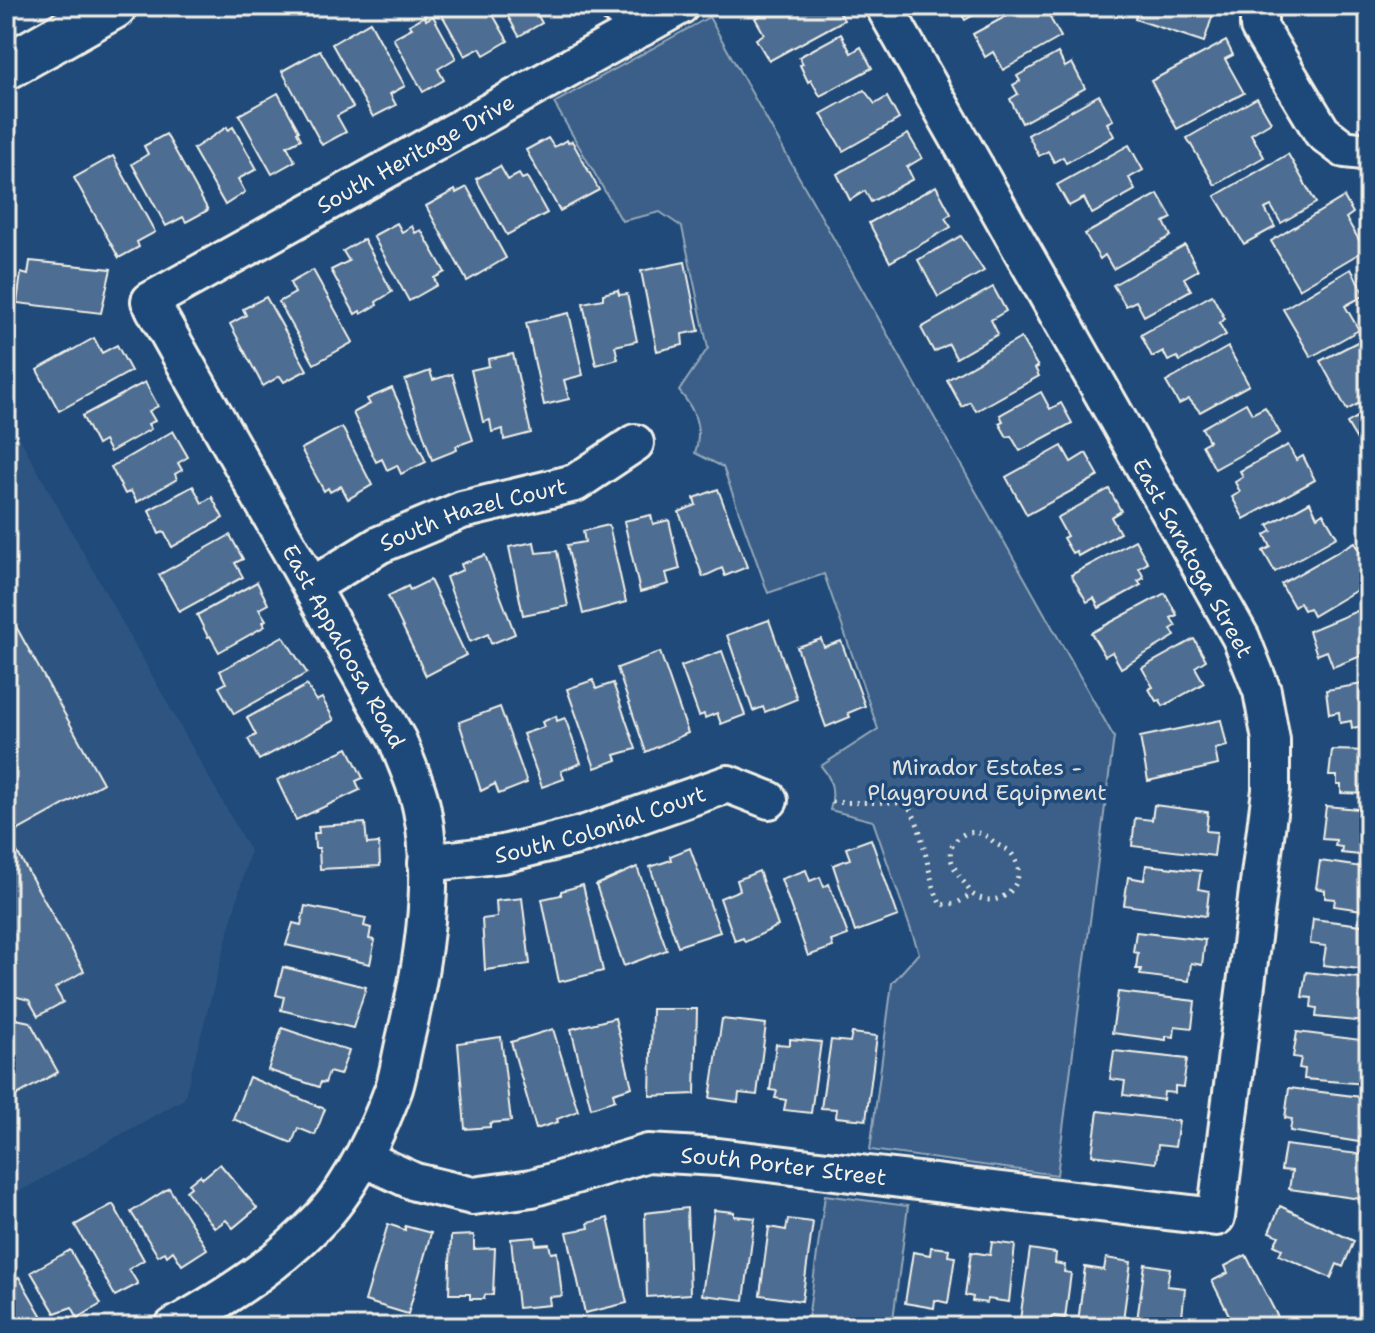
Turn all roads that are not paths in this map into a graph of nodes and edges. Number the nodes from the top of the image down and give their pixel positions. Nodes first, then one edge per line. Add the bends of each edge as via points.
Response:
1 (114, 6) edge
2 (680, 6) edge
3 (884, 6) edge
4 (1259, 6) edge
5 (634, 13) edge
6 (6, 67) edge
7 (1369, 152) edge
8 (150, 301) joint
9 (635, 443) dead end
10 (312, 586) junction
11 (769, 800) dead end
12 (427, 863) junction
13 (363, 1158) junction
14 (1216, 1217) joint
15 (173, 1327) edge

1 - 6 main road
2 - 5 street, South Heritage Drive
3 - 14 street, East Saratoga Street via 1233,625 1262,691 1271,740 1271,790
4 - 7 street via 1259,27 1322,132 1344,149
5 - 8 street, South Heritage Drive
8 - 10 street, East Appaloosa Road
9 - 10 street, South Hazel Court via 575,483 462,510 379,545
10 - 12 street, East Appaloosa Road via 398,741 422,810
11 - 12 street, South Colonial Court via 728,784 585,834 503,854
12 - 13 street, East Appaloosa Road via 425,930 415,996 394,1086
13 - 14 street, South Porter Street via 415,1182 473,1196 532,1188 648,1153
13 - 15 street, East Appaloosa Road via 326,1213 275,1263

